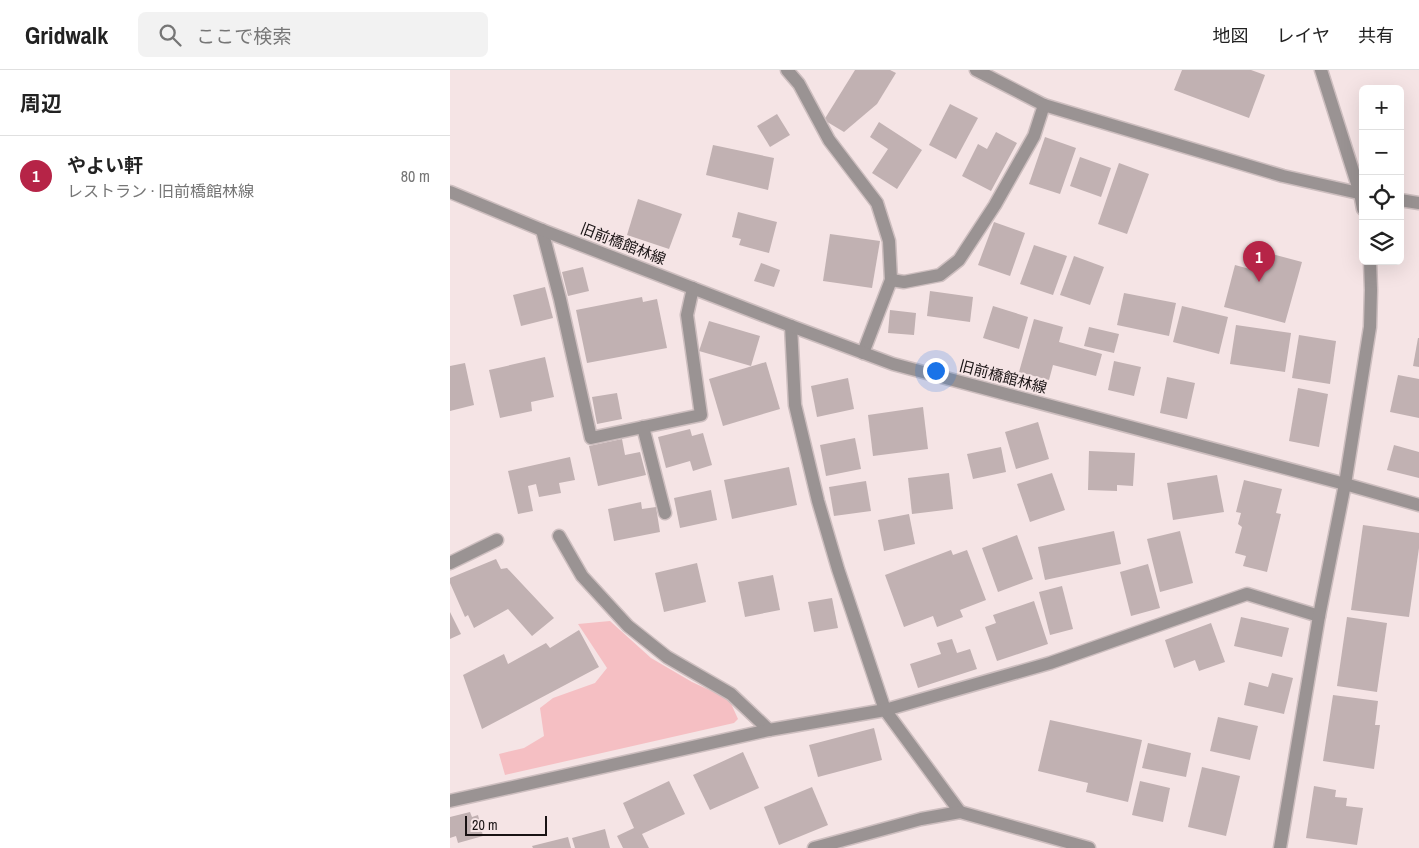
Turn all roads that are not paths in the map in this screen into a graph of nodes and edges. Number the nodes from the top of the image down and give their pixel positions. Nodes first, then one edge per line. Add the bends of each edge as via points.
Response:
1 (787, 70) edge
2 (976, 70) edge
3 (1321, 70) edge
4 (1044, 105) junction
5 (1359, 187) edge
6 (450, 192) edge
7 (1359, 193) edge
8 (1404, 201) edge
9 (1419, 204) edge
10 (542, 230) junction
11 (1370, 265) edge
12 (891, 280) junction
13 (693, 288) junction
14 (791, 326) junction
15 (862, 353) junction
16 (643, 427) junction
17 (1345, 484) junction
18 (1419, 505) edge
19 (665, 513) dead end
20 (560, 536) dead end
21 (496, 540) dead end
22 (450, 563) edge
23 (1319, 616) junction
24 (886, 710) junction
25 (769, 730) junction
26 (450, 801) edge
27 (960, 812) junction
28 (814, 848) edge
29 (1089, 848) edge
30 (1280, 848) edge

1 - 12 street via 799,84 829,140 877,203 889,241
2 - 4 street
3 - 5 street
4 - 7 street via 1283,176
4 - 12 street via 1034,136 959,260 940,275 904,282
6 - 10 street, 旧前橋館林線
8 - 9 street
10 - 13 street, 旧前橋館林線
10 - 16 street via 591,438
11 - 17 street via 1370,327
12 - 15 street
13 - 14 street, 旧前橋館林線
13 - 16 street via 687,315 701,415
14 - 15 street, 旧前橋館林線
14 - 24 street via 795,406 818,501
15 - 17 street, 旧前橋館林線 via 902,367
16 - 19 street
17 - 18 street, 旧前橋館林線
17 - 23 street
20 - 25 street via 582,576 628,626 667,657 731,694
21 - 22 street
23 - 24 street via 1247,594 1050,664
23 - 30 street
24 - 25 street
24 - 27 street
25 - 26 street
27 - 28 street via 921,819
27 - 29 street

